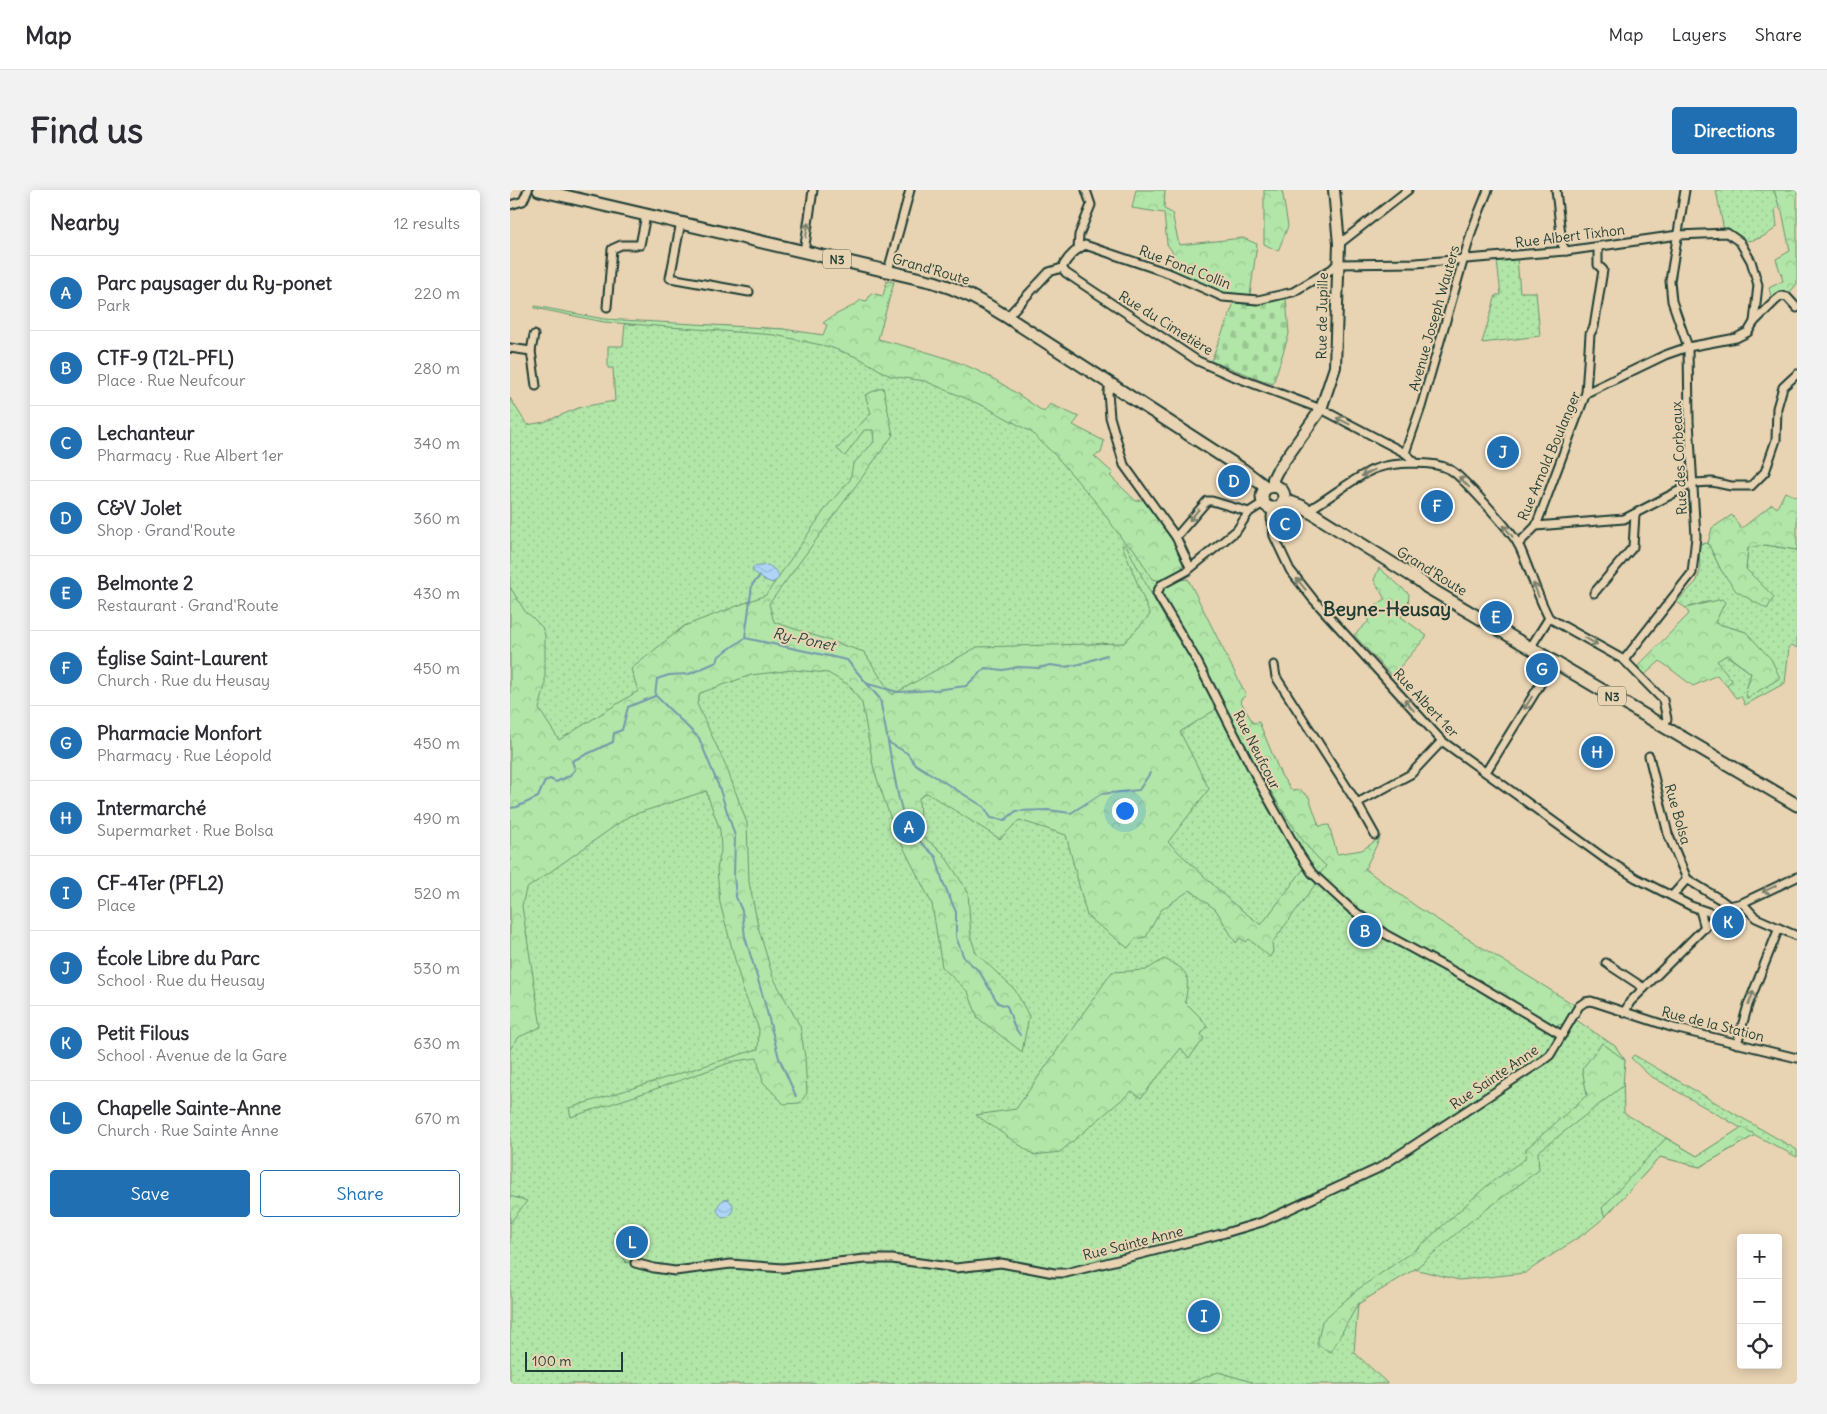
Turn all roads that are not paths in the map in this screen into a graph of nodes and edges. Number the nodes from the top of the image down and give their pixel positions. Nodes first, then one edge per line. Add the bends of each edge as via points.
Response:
1 (528, 190) edge
2 (539, 190) edge
3 (813, 190) edge
4 (910, 190) edge
5 (1086, 190) edge
6 (1334, 190) edge
7 (1408, 190) edge
8 (1488, 190) edge
9 (1556, 190) edge
10 (1685, 190) edge
11 (510, 205) edge
12 (646, 215) junction
13 (681, 222) junction
14 (1678, 235) junction
15 (1339, 244) junction
16 (1598, 247) junction
17 (1078, 249) junction
18 (1566, 251) junction
19 (804, 252) junction
20 (1464, 260) junction
21 (1337, 264) junction
22 (1062, 268) junction
23 (888, 271) junction
24 (749, 292) dead end
25 (607, 308) dead end
26 (1797, 308) edge
27 (1007, 317) junction
28 (1754, 322) junction
29 (534, 335) dead end
30 (1688, 347) junction
31 (510, 348) edge
32 (531, 351) junction
33 (1797, 374) edge
34 (1111, 385) junction
35 (536, 386) dead end
36 (1586, 393) junction
37 (1321, 409) junction
38 (1405, 453) junction
39 (1415, 462) junction
40 (1694, 483) junction
41 (1267, 491) junction
42 (1284, 500) junction
43 (1307, 511) junction
44 (1249, 512) junction
45 (1634, 514) junction
46 (1536, 526) junction
47 (1176, 537) junction
48 (1518, 544) junction
49 (1190, 567) junction
50 (1594, 594) dead end
51 (1549, 618) junction
52 (1530, 648) junction
53 (1624, 660) junction
54 (1554, 662) junction
55 (1274, 665) dead end
56 (1663, 726) junction
57 (1442, 741) junction
58 (1649, 756) dead end
59 (1486, 772) junction
60 (1357, 803) junction
61 (1797, 805) edge
62 (1376, 835) dead end
63 (1797, 877) edge
64 (1687, 879) junction
65 (1672, 896) junction
66 (1742, 903) junction
67 (1729, 906) junction
68 (1700, 910) junction
69 (1717, 915) junction
70 (1705, 928) junction
71 (1779, 928) junction
72 (1797, 936) edge
73 (1606, 963) dead end
74 (1644, 988) junction
75 (1624, 1013) junction
76 (1572, 1017) joint
77 (1562, 1035) junction
78 (1737, 1044) junction
79 (1797, 1058) edge
80 (635, 1263) dead end

1 - 11 street via 523,201
2 - 12 main road, Grand'Route / N3
19 -> 3 street
4 - 23 street
5 - 17 street via 1090,205
6 - 15 street, Rue de Jupille
7 - 15 street
8 - 20 street, Avenue Joseph Wauters
9 - 18 street via 1562,244
10 - 14 street, Rue des Corbeaux
12 - 13 main road, Grand'Route / N3
12 - 25 street via 640,245 621,245 612,249
13 - 19 main road, Grand'Route / N3
13 - 24 street via 670,278
14 - 16 street, Rue Albert Tixhon
14 - 28 street via 1727,233 1740,242 1751,261 1758,285
14 - 30 street, Rue des Corbeaux via 1670,281 1672,301
15 - 21 street, Rue de Jupille
16 - 18 street, Rue Albert Tixhon
16 - 36 street via 1598,265 1603,270 1594,327 1590,334
17 - 21 street, Rue Fond Collin via 1085,245 1096,248 1171,274 1223,297 1258,300 1293,292
17 - 22 street
18 - 20 street, Rue Albert Tixhon
19 - 23 main road, Grand'Route / N3
20 - 21 street, Rue Albert Tixhon
20 - 38 street, Avenue Joseph Wauters
21 - 37 street, Rue de Jupille via 1335,367
22 - 27 street via 1049,272
22 - 37 street, Rue du Cimetière via 1198,360
23 - 27 main road, Grand'Route / N3 via 954,288
26 - 28 street via 1788,297 1781,296
27 - 34 main road, Grand'Route / N3
28 - 30 street via 1748,332 1736,338
29 - 32 street
30 - 36 street, Rue Arnold Boulanger
30 - 40 street, Rue des Corbeaux
31 - 32 street
32 - 35 street
33 - 40 street via 1783,387 1777,408 1776,440 1765,472 1751,486
34 - 41 main road, Grand'Route / N3
34 - 47 street via 1108,392 1110,417 1124,465
36 - 46 street, Rue Arnold Boulanger
38 -> 37 street, Rue du Cimetière
37 - 41 street, Rue de Jupille
38 - 39 street, Rue du Cimetière
39 -> 43 street via 1369,471
48 -> 39 street via 1454,471
40 - 45 street
40 - 53 street, Rue des Corbeaux via 1696,537 1692,573
41 - 42 main road, Grand'Route / N3 via 1281,490
41 - 42 main road via 1279,506
41 - 44 street
57 -> 41 street, Rue Albert 1er via 1290,570 1274,536
42 - 43 main road, Grand'Route / N3
43 - 52 main road, Grand'Route / N3
44 -> 47 street via 1207,501
44 - 49 street, Rue Neufcour via 1237,530
45 - 46 street via 1624,519
45 - 50 street via 1633,547
46 - 48 street, Rue Arnold Boulanger
47 - 49 street
51 -> 48 street
49 - 77 street, Rue Neufcour via 1160,586 1157,592 1160,600 1198,661 1264,791 1312,873 1385,934
51 - 52 street
51 -> 53 street
52 - 54 main road, Grand'Route / N3
53 - 56 street via 1663,700 1667,719
54 - 56 main road, Grand'Route / N3
54 -> 59 street
55 - 60 street via 1276,677
56 - 61 main road, Grand'Route / N3
57 - 59 street, Rue Albert 1er
57 - 60 street via 1411,774
58 - 64 street, Rue Bolsa via 1668,834
59 - 65 street, Rue Albert 1er via 1604,858
60 - 62 street
63 -> 66 street
64 - 65 street
64 - 67 street
65 - 68 street, Rue Albert 1er
66 - 67 street
66 - 71 street via 1756,918
67 - 69 street
68 - 69 street, Rue Albert 1er
68 - 70 street
69 - 70 street
70 - 74 street
71 - 72 street
78 -> 71 street via 1748,1005
73 - 74 street
74 - 75 street
75 - 76 street, Rue de la Station via 1591,1001 1579,1006
75 - 78 street, Rue de la Station
76 - 77 street, Rue Sainte Anne
77 - 80 street, Rue Sainte Anne via 1545,1059 1379,1168 1262,1222 1216,1236 1054,1273 1001,1263 956,1268 866,1259 783,1268 731,1264 675,1270
78 - 79 street, Rue de la Station

